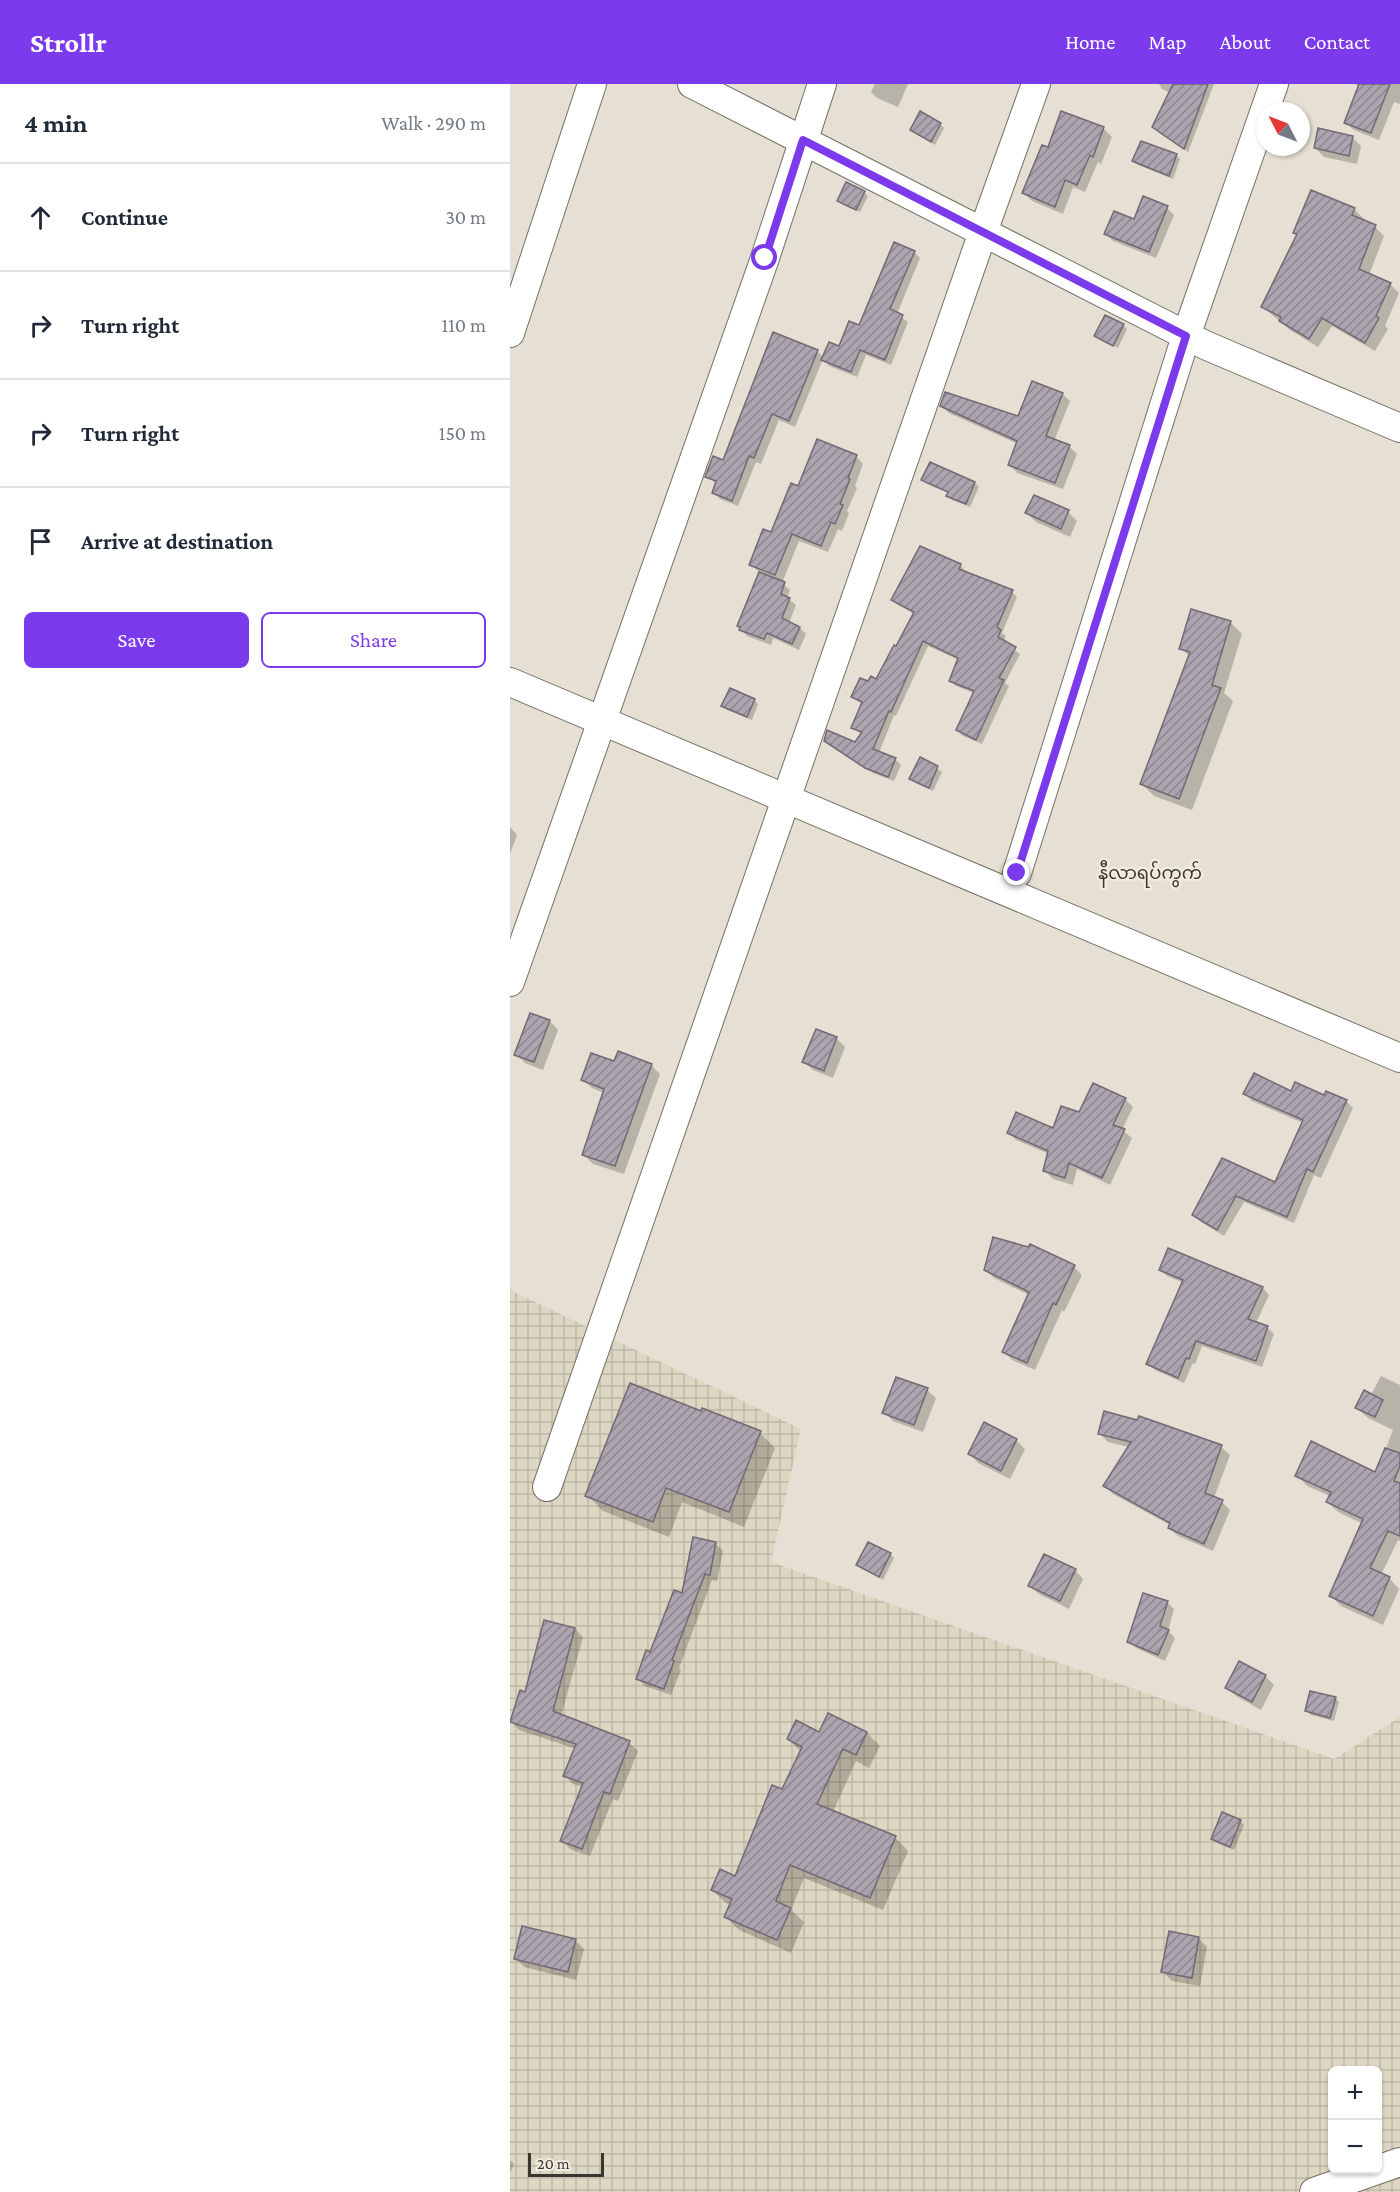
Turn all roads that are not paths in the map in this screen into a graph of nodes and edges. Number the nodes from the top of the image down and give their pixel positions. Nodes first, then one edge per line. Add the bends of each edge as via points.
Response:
1 (592, 84) edge
2 (692, 84) edge
3 (822, 84) edge
4 (1036, 84) edge
5 (1274, 84) edge
6 (803, 140) junction
7 (983, 232) junction
8 (510, 333) edge
9 (1186, 336) junction
10 (1400, 428) edge
11 (510, 682) edge
12 (601, 722) junction
13 (786, 800) junction
14 (1017, 873) dead end
15 (510, 982) edge
16 (1400, 1058) edge
17 (547, 1487) dead end
18 (1400, 2162) edge
19 (1314, 2192) edge

1 - 8 street
2 - 6 street
3 - 6 street
4 - 7 street
5 - 9 street
6 - 7 street
6 - 12 street
7 - 9 street
7 - 13 street
9 - 10 street
9 - 14 street
11 - 12 street
12 - 13 street
12 - 15 street
13 - 16 street
13 - 17 street
18 - 19 street

